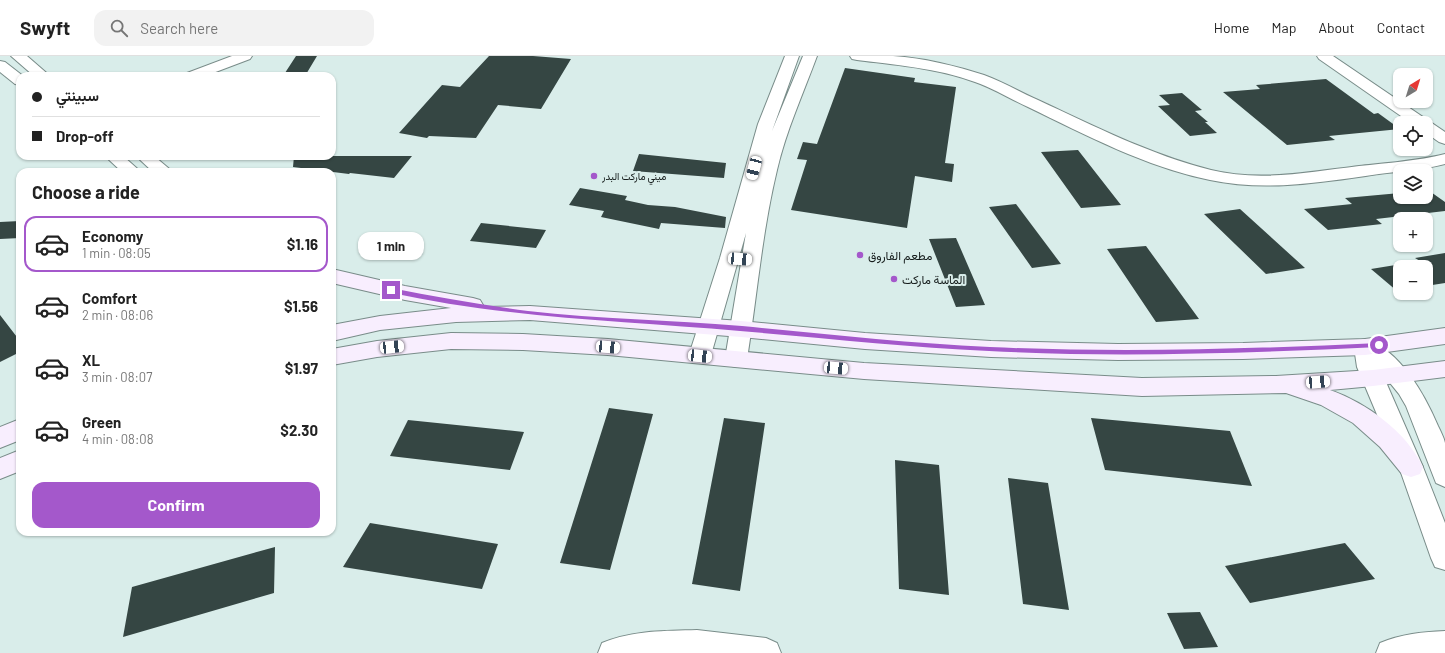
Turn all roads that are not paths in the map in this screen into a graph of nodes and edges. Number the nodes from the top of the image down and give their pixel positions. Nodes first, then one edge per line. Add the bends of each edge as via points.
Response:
1 (18, 56) edge
2 (245, 56) edge
3 (792, 56) edge
4 (810, 56) edge
5 (857, 56) edge
6 (1324, 56) edge
7 (0, 66) edge
8 (38, 72) edge
9 (203, 72) edge
10 (16, 78) edge
11 (780, 86) junction
12 (797, 88) junction
13 (1412, 116) edge
14 (774, 125) junction
15 (1433, 131) edge
16 (1445, 139) edge
17 (1445, 159) edge
18 (118, 160) edge
19 (149, 160) edge
20 (127, 168) edge
21 (159, 168) edge
22 (761, 169) junction
23 (730, 258) junction
24 (750, 260) junction
25 (336, 277) edge
26 (530, 313) junction
27 (709, 326) junction
28 (741, 329) junction
29 (336, 332) edge
30 (1445, 336) edge
31 (1365, 347) junction
32 (700, 356) junction
33 (336, 357) edge
34 (736, 359) junction
35 (1445, 369) edge
36 (1399, 375) junction
37 (1373, 378) junction
38 (1276, 385) junction
39 (16, 431) edge
40 (0, 438) edge
41 (16, 462) edge
42 (1412, 467) junction
43 (0, 469) edge
44 (1445, 476) edge
45 (1445, 558) edge
46 (1445, 646) edge
47 (613, 653) edge
48 (766, 653) edge
49 (1391, 653) edge

1 - 8 street
2 - 9 street
3 - 11 street
4 - 12 street
5 - 17 street via 960,72 1154,158 1211,175 1238,180 1267,182
6 - 13 street
7 - 10 street
11 - 12 street
11 - 14 street
12 - 14 street
14 - 22 street
15 - 16 street
18 - 20 street
19 - 21 street
22 - 23 street
22 - 24 street
23 - 24 street
23 - 27 street
24 - 28 street
25 - 26 main road via 405,293
26 - 27 main road
26 - 29 main road via 456,315 380,323
27 - 28 main road
27 - 32 street
28 - 31 main road via 864,341 999,349 1118,352
28 - 34 street
30 - 31 main road
31 - 36 street
31 - 37 street
32 - 33 main road via 523,342 451,341 377,349
32 - 34 main road
34 - 38 main road via 864,371 1142,387
35 - 36 main road
36 - 37 main road
36 - 44 street via 1421,413
37 - 38 main road
37 - 42 street
38 - 42 main road via 1320,396 1364,418 1399,450
39 - 40 main road
41 - 43 main road
42 - 45 street
46 - 49 street
47 - 48 street via 645,646 697,645

